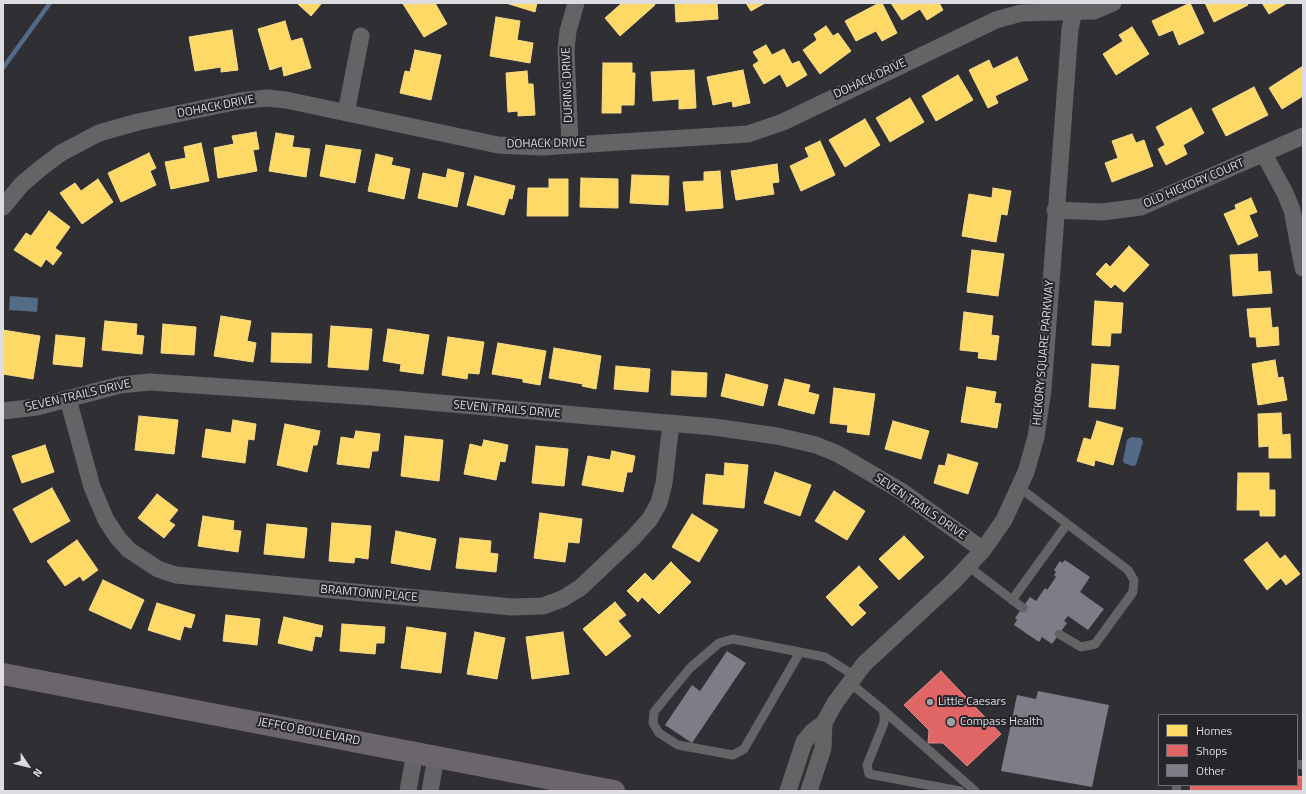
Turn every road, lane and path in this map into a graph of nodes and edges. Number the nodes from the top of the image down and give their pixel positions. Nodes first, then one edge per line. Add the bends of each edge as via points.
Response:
1 (576, 3) edge
2 (1113, 3) edge
3 (1075, 7) edge
4 (361, 36) dead end
5 (346, 113) junction
6 (1303, 136) edge
7 (570, 144) junction
8 (1264, 154) junction
9 (3, 207) edge
10 (1056, 210) junction
11 (1303, 268) edge
12 (68, 399) junction
13 (3, 411) edge
14 (671, 424) junction
15 (1020, 488) junction
16 (1067, 524) junction
17 (983, 550) junction
18 (969, 567) junction
19 (1012, 600) junction
20 (1023, 608) dead end
21 (1059, 634) dead end
22 (800, 652) junction
23 (3, 674) edge
24 (852, 679) junction
25 (882, 709) junction
26 (824, 723) junction
27 (414, 752) junction
28 (436, 757) junction
29 (408, 791) edge
30 (430, 791) edge
31 (614, 791) edge
32 (788, 791) edge
33 (809, 791) edge
34 (960, 791) edge
35 (975, 791) edge

1 - 7 street, DURING DRIVE via 566,50
2 - 3 street, DOHACK DRIVE via 1094,11
3 - 7 street, DOHACK DRIVE via 1021,13 996,20 759,132 735,137
3 - 10 street, HICKORY SQUARE PARKWAY via 1070,29
4 - 5 street
5 - 7 street, DOHACK DRIVE via 498,145 542,147
5 - 9 street, DOHACK DRIVE via 267,98 239,101 116,128 98,133 60,153 22,184
6 - 8 street, OLD HICKORY COURT
8 - 10 street, OLD HICKORY COURT via 1141,207 1102,212
8 - 11 street via 1292,210
10 - 15 street, HICKORY SQUARE PARKWAY via 1041,405 1033,450
12 - 13 street, SEVEN TRAILS DRIVE via 37,407
12 - 14 street, SEVEN TRAILS DRIVE via 133,383 174,383
12 - 14 street, BRAMTONN PLACE via 92,487 106,520 129,550 158,569 176,575 512,607 543,606 562,599 580,588 646,524 659,503 664,483
14 - 17 street, SEVEN TRAILS DRIVE via 777,436 816,445 838,454 901,491
15 - 16 lane
15 - 17 street, HICKORY SQUARE PARKWAY via 1004,520
16 - 19 lane
16 - 21 lane via 1128,570 1135,586 1095,644 1081,647
17 - 18 street, HICKORY SQUARE PARKWAY
18 - 19 lane
18 - 24 street, HICKORY SQUARE PARKWAY via 874,654
19 - 20 lane
22 - 22 lane via 733,639 719,643 690,668 654,712 653,723 659,733 678,745 733,755 744,749
22 - 24 lane via 825,657
23 - 27 main road, JEFFCO BOULEVARD
24 - 25 lane
24 - 26 street, HICKORY SQUARE PARKWAY
25 - 34 lane via 885,719 867,765 869,774
25 - 35 lane
26 - 32 street, HICKORY SQUARE PARKWAY via 804,742
26 - 33 street via 823,748
27 - 28 main road, JEFFCO BOULEVARD
27 - 29 street
28 - 30 street
28 - 31 main road, JEFFCO BOULEVARD

